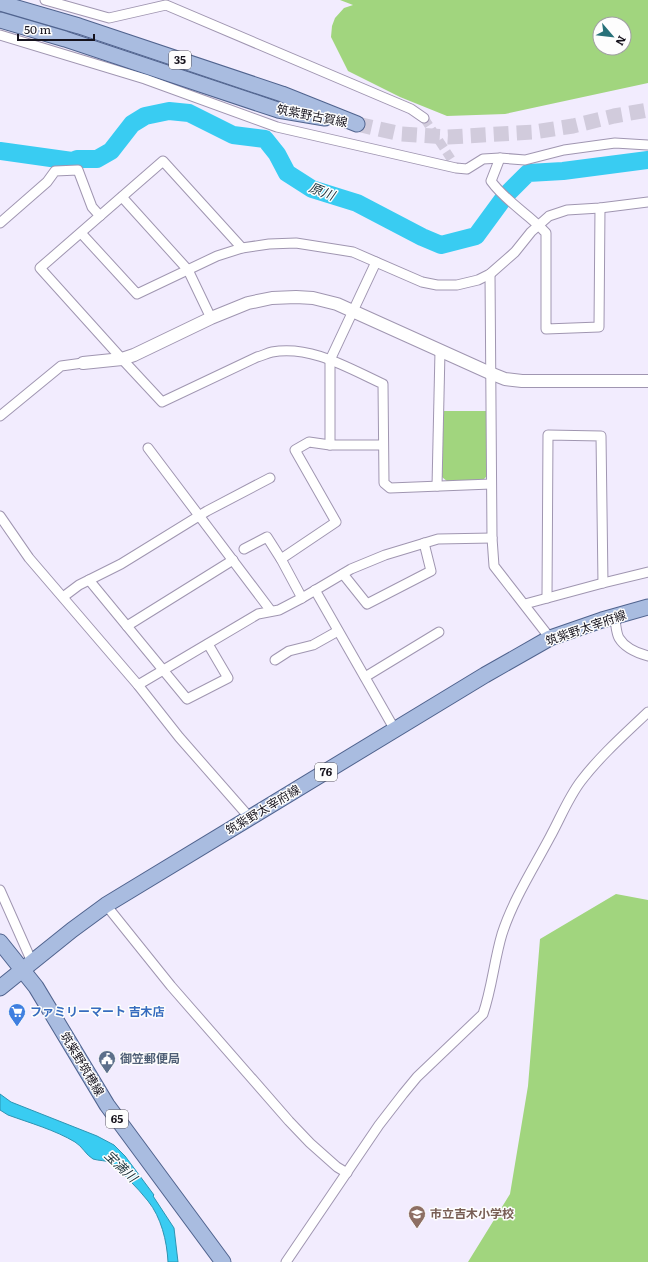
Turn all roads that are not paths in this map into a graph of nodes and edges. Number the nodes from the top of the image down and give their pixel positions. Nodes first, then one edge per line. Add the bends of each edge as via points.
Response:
1 (45, 0) edge
2 (0, 3) edge
3 (0, 20) edge
4 (0, 35) edge
5 (424, 118) tunnel mouth
6 (648, 145) edge
7 (500, 158) junction
8 (451, 159) tunnel mouth
9 (456, 168) junction
10 (122, 197) junction
11 (648, 202) edge
12 (600, 208) junction
13 (100, 216) junction
14 (0, 223) edge
15 (538, 225) junction
16 (81, 233) junction
17 (242, 248) junction
18 (376, 262) junction
19 (188, 270) junction
20 (490, 274) junction
21 (352, 312) junction
22 (211, 318) junction
23 (440, 351) junction
24 (122, 359) junction
25 (330, 360) junction
26 (83, 363) joint
27 (490, 373) junction
28 (648, 381) edge
29 (0, 416) edge
30 (330, 444) junction
31 (383, 445) junction
32 (148, 448) dead end
33 (270, 478) dead end
34 (491, 484) junction
35 (437, 486) junction
36 (0, 516) edge
37 (199, 516) junction
38 (492, 538) junction
39 (424, 543) junction
40 (244, 549) dead end
41 (281, 559) junction
42 (233, 560) junction
43 (648, 572) edge
44 (342, 574) junction
45 (89, 580) junction
46 (603, 583) junction
47 (315, 590) junction
48 (63, 597) junction
49 (302, 598) junction
50 (547, 598) junction
51 (525, 604) junction
52 (648, 608) edge
53 (271, 611) junction
54 (614, 616) junction
55 (127, 626) junction
56 (338, 631) junction
57 (439, 632) dead end
58 (550, 638) junction
59 (208, 644) junction
60 (648, 656) edge
61 (275, 660) dead end
62 (164, 670) junction
63 (365, 678) junction
64 (138, 685) junction
65 (648, 712) edge
66 (395, 730) junction
67 (250, 818) junction
68 (0, 890) edge
69 (106, 905) junction
70 (0, 942) edge
71 (27, 966) junction
72 (0, 988) edge
73 (347, 1173) junction
74 (223, 1262) edge
75 (286, 1262) edge

1 - 5 street via 109,18 166,5 411,109
2 - 3 main road, 筑紫野古賀線 / 35 via 78,26 274,92 357,124 278,110
4 - 9 street via 145,79 277,127
6 - 7 street via 615,143 564,150 525,160
7 - 9 street via 483,159 467,169
7 - 15 street via 491,181 499,192
8 - 9 street
10 - 13 street
10 - 17 street via 163,162
10 - 19 street
11 - 12 street
12 - 15 street via 567,210 549,216
12 - 15 street via 599,327 546,329 546,233
13 - 14 street via 92,207 78,170 55,171 48,182
13 - 16 street
15 - 20 street via 515,252
16 - 19 street via 137,294
16 - 24 street via 40,268
17 - 18 street via 296,243 353,252
17 - 19 street via 217,256
18 - 20 street via 422,282 437,285 457,285
18 - 21 street
19 - 22 street
20 - 27 street
21 - 22 street via 337,304 313,298 272,298 248,303
21 - 23 street
21 - 25 street
22 - 24 street
23 - 27 street
23 - 35 street
24 - 25 street via 162,402 272,352 296,352
24 - 26 street
25 - 30 street
25 - 31 street via 383,384
26 - 29 street via 61,366
27 - 28 street via 522,382
27 - 34 street
30 - 31 street
30 - 41 street via 309,442 295,450 336,522
31 - 35 street via 384,483 390,488
32 - 37 street
33 - 37 street
34 - 35 street
34 - 38 street
36 - 48 street via 29,558
37 - 42 street
37 - 45 street via 121,564
38 - 39 street via 438,539
38 - 51 street via 494,566
39 - 44 street via 385,555
39 - 44 street via 431,571 367,604
40 - 41 street via 267,537
41 - 49 street
42 - 53 street
42 - 55 street
43 - 46 street
44 - 47 street
45 - 48 street
45 - 55 street
46 - 50 street
46 - 50 street via 601,436 548,436
47 - 49 street
47 - 56 street
48 - 64 street
49 - 53 street
50 - 51 street
51 - 58 street
52 - 54 main road, 筑紫野太宰府線 / 76
53 - 59 street via 258,614
54 - 58 main road, 筑紫野太宰府線 / 76
54 - 60 street via 618,637 624,645
55 - 62 street
56 - 61 street via 313,645 289,651
56 - 63 street
57 - 63 street
58 - 66 main road, 筑紫野太宰府線 / 76
59 - 62 street
59 - 62 street via 228,678 187,699
62 - 64 street
63 - 66 street
64 - 67 street via 179,738
65 - 73 street via 601,757 580,782 569,802 514,905 502,934 483,1014 403,1094
66 - 67 main road, 筑紫野太宰府線 / 76
67 - 69 main road, 筑紫野太宰府線 / 76
68 - 71 street
69 - 71 main road, 筑紫野太宰府線 / 76
69 - 73 street via 171,986 289,1120 310,1143
70 - 71 main road, 筑紫野筑穂線 / 65
71 - 72 main road, 筑紫野太宰府線 / 76
71 - 74 main road, 筑紫野筑穂線 / 65 via 36,987 106,1105
73 - 75 street

